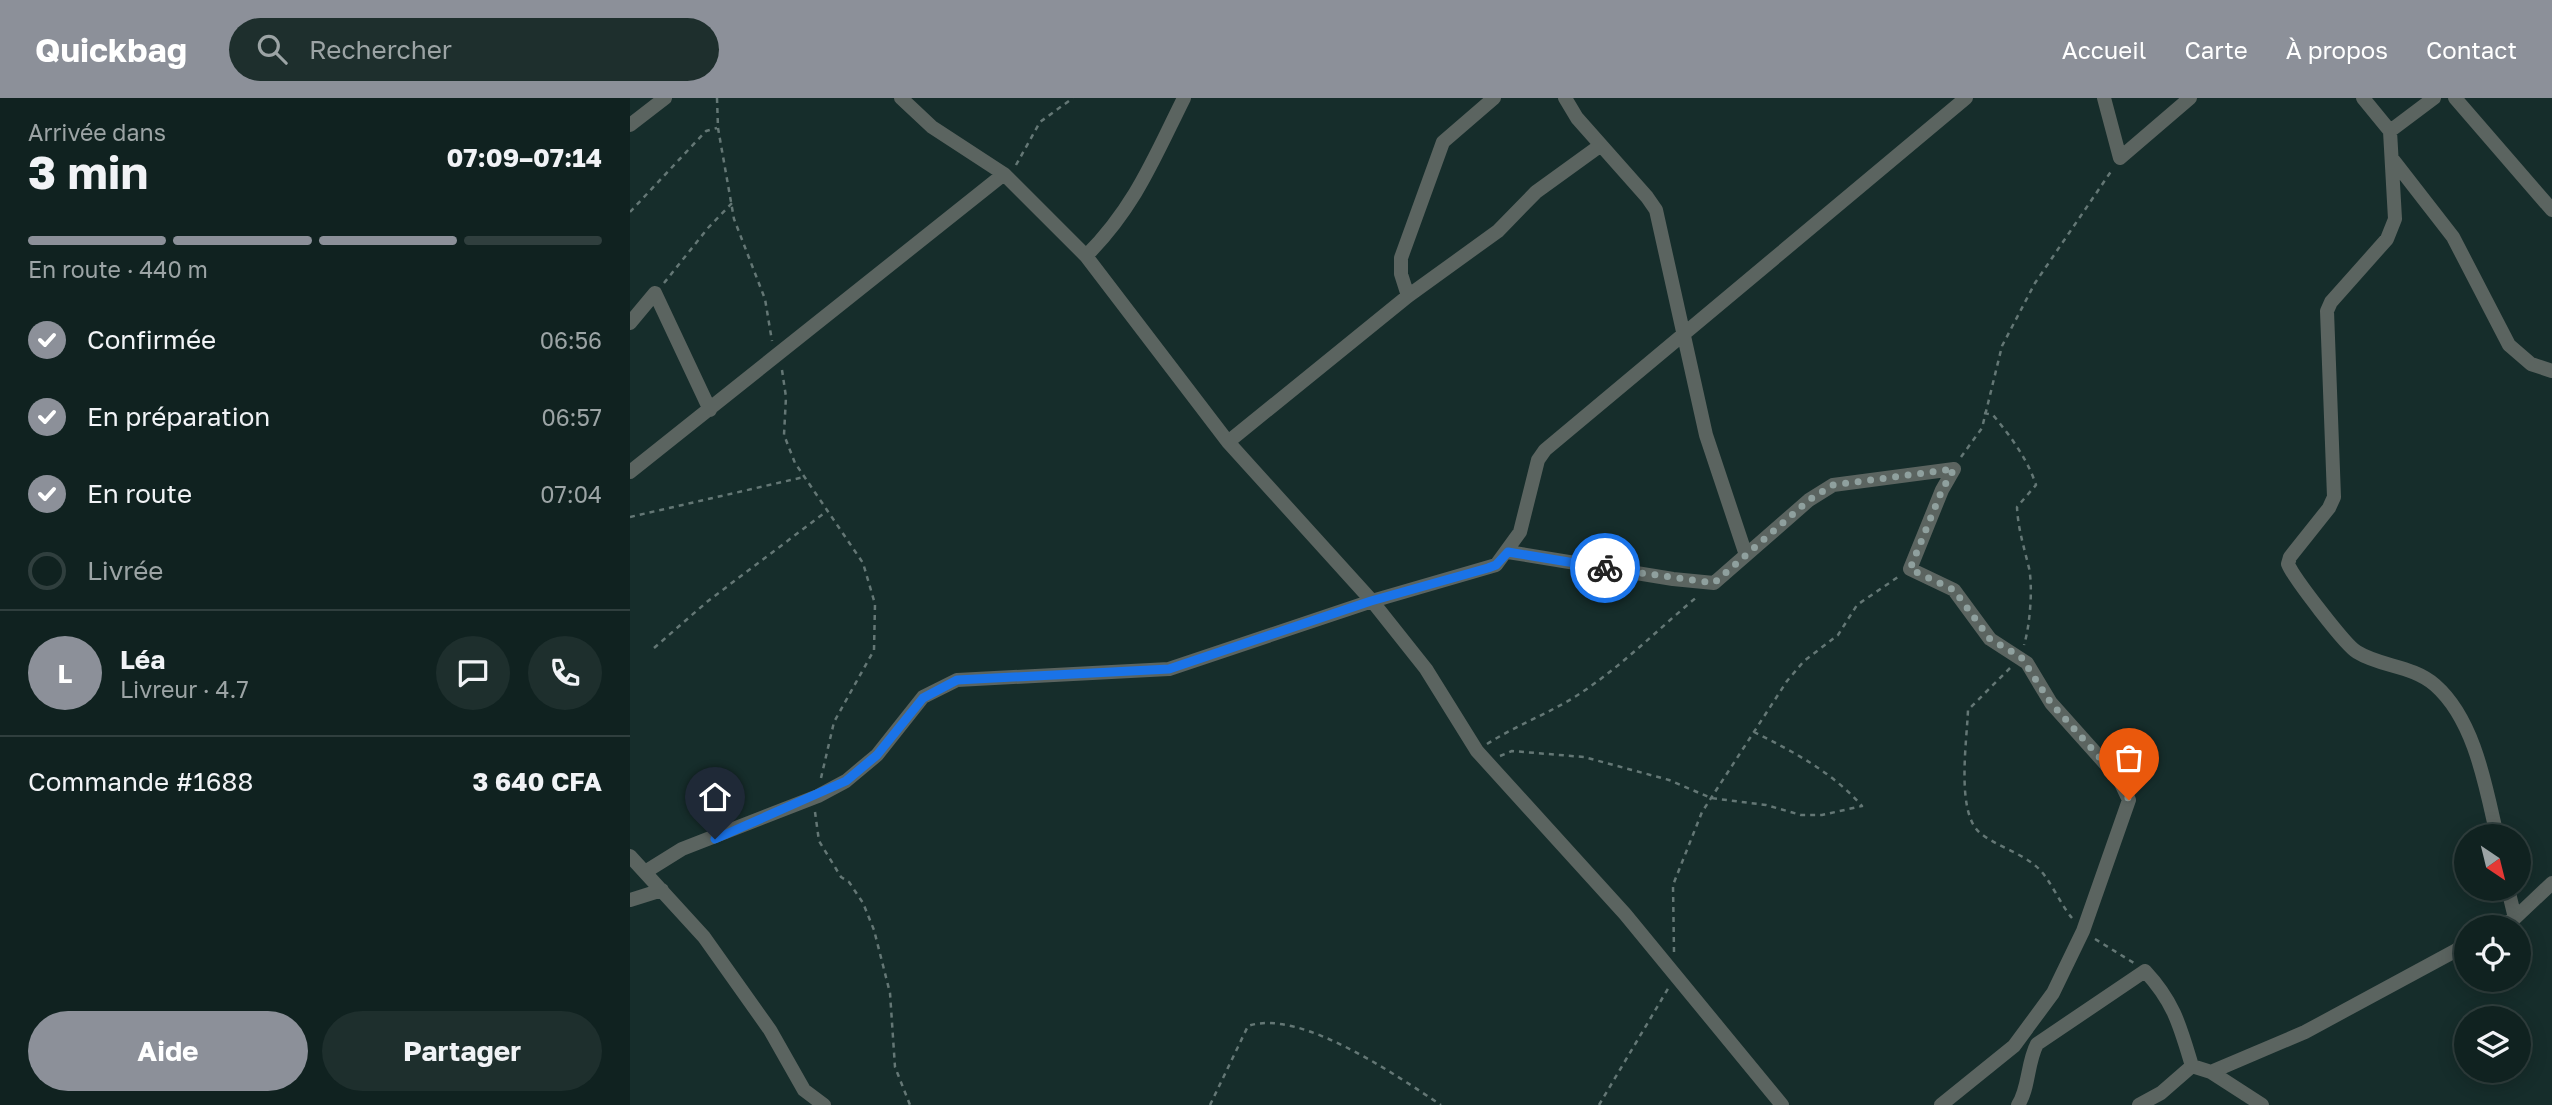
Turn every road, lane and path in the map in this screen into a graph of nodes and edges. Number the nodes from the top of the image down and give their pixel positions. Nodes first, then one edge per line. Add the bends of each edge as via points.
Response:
1 (666, 98) edge
2 (717, 98) edge
3 (901, 98) edge
4 (1073, 98) edge
5 (1184, 98) edge
6 (1494, 98) edge
7 (1565, 98) edge
8 (2104, 98) edge
9 (2190, 98) edge
10 (2363, 98) edge
11 (2434, 98) edge
12 (2455, 98) edge
13 (1958, 100) edge
14 (630, 125) edge
15 (718, 128) junction
16 (2390, 131) junction
17 (1601, 145) junction
18 (2120, 158) junction
19 (2394, 161) junction
20 (1004, 174) junction
21 (732, 203) junction
22 (2552, 210) edge
23 (630, 212) edge
24 (1086, 256) junction
25 (655, 293) junction
26 (1408, 296) junction
27 (630, 323) edge
28 (1682, 335) junction
29 (777, 354) junction
30 (2552, 371) edge
31 (709, 410) junction
32 (1984, 413) junction
33 (1228, 442) junction
34 (1954, 469) junction
35 (630, 472) edge
36 (804, 477) junction
37 (827, 511) junction
38 (630, 517) edge
39 (1508, 552) junction
40 (1746, 555) junction
41 (1910, 569) junction
42 (1714, 583) junction
43 (1371, 601) junction
44 (654, 648) dead end
45 (2021, 657) junction
46 (1754, 732) junction
47 (1477, 751) junction
48 (1488, 763) junction
49 (818, 796) junction
50 (1711, 798) junction
51 (2494, 824) edge
52 (630, 856) edge
53 (645, 872) junction
54 (2552, 883) edge
55 (662, 890) junction
56 (630, 900) edge
57 (2518, 915) edge
58 (2083, 930) junction
59 (2454, 951) edge
60 (2145, 971) junction
61 (1676, 974) junction
62 (2192, 1066) junction
63 (2211, 1072) junction
64 (824, 1105) edge
65 (909, 1105) edge
66 (1210, 1105) edge
67 (1441, 1105) edge
68 (1599, 1105) edge
69 (1782, 1105) edge
70 (1941, 1105) edge
71 (2018, 1105) edge
72 (2139, 1105) edge
73 (2262, 1105) edge

1 - 14 street
2 - 15 path
3 - 20 street via 932,127
4 - 20 path via 1040,122 1018,163
5 - 24 street via 1134,199 1114,229
6 - 26 street via 1443,142 1433,163 1401,258
7 - 17 street
8 - 18 street
9 - 18 street
10 - 16 street
11 - 16 street
12 - 22 street
13 - 28 street
15 - 21 path
15 - 23 path via 706,131
16 - 19 street
17 - 26 street via 1536,192 1499,232
17 - 28 street via 1656,210
18 - 32 path via 2035,283 2002,346
19 - 30 street via 2453,237 2509,345 2531,364
19 - 51 street via 2393,229 2330,302 2328,311 2334,497 2288,564 2354,651 2403,667 2434,684 2454,707 2475,755
20 - 24 street
20 - 29 street
21 - 25 path
21 - 29 path via 765,299
24 - 33 street
25 - 27 street
25 - 31 street
26 - 33 street
28 - 39 street via 1545,450 1538,460 1520,532
28 - 40 street via 1715,467
29 - 31 street
29 - 36 path via 786,397 784,435
31 - 35 street
32 - 34 path via 1982,428
32 - 45 path via 1993,415 2008,433 2036,485 2017,507 2030,572 2031,625
33 - 43 street
34 - 40 street via 1833,485
34 - 41 street
36 - 37 path
36 - 38 path
37 - 44 path
37 - 49 path via 863,564 875,604 874,650 834,722
39 - 42 street
39 - 43 street via 1488,568
40 - 42 street
41 - 45 street via 1954,590 1990,639
41 - 46 path via 1857,605 1838,635 1787,681
42 - 47 path via 1606,676
43 - 47 street via 1426,668
43 - 49 street via 1169,669 957,680 923,698 864,768
45 - 58 street via 2051,703 2119,779 2129,800
45 - 58 path via 1968,710 1965,791 1970,818 1979,832 2041,870 2057,900
46 - 50 path
46 - 50 path via 1811,761 1862,806 1822,816 1801,815
47 - 48 street
48 - 50 path via 1506,752 1584,757 1669,780
48 - 61 street
49 - 53 street via 682,849
49 - 65 path via 819,841 863,903 874,930 890,993 895,1067
50 - 61 path via 1673,885
52 - 53 street
53 - 55 street
54 - 57 street
55 - 56 street
55 - 64 street via 739,984 804,1090
58 - 60 path
58 - 70 street via 2035,1021 2014,1046
59 - 63 street via 2305,1032
60 - 62 street via 2176,1012
60 - 71 street via 2037,1044 2028,1061
61 - 68 path
61 - 69 street
62 - 63 street
62 - 72 street
63 - 73 street
66 - 67 path via 1248,1026 1262,1021 1322,1035 1381,1065

